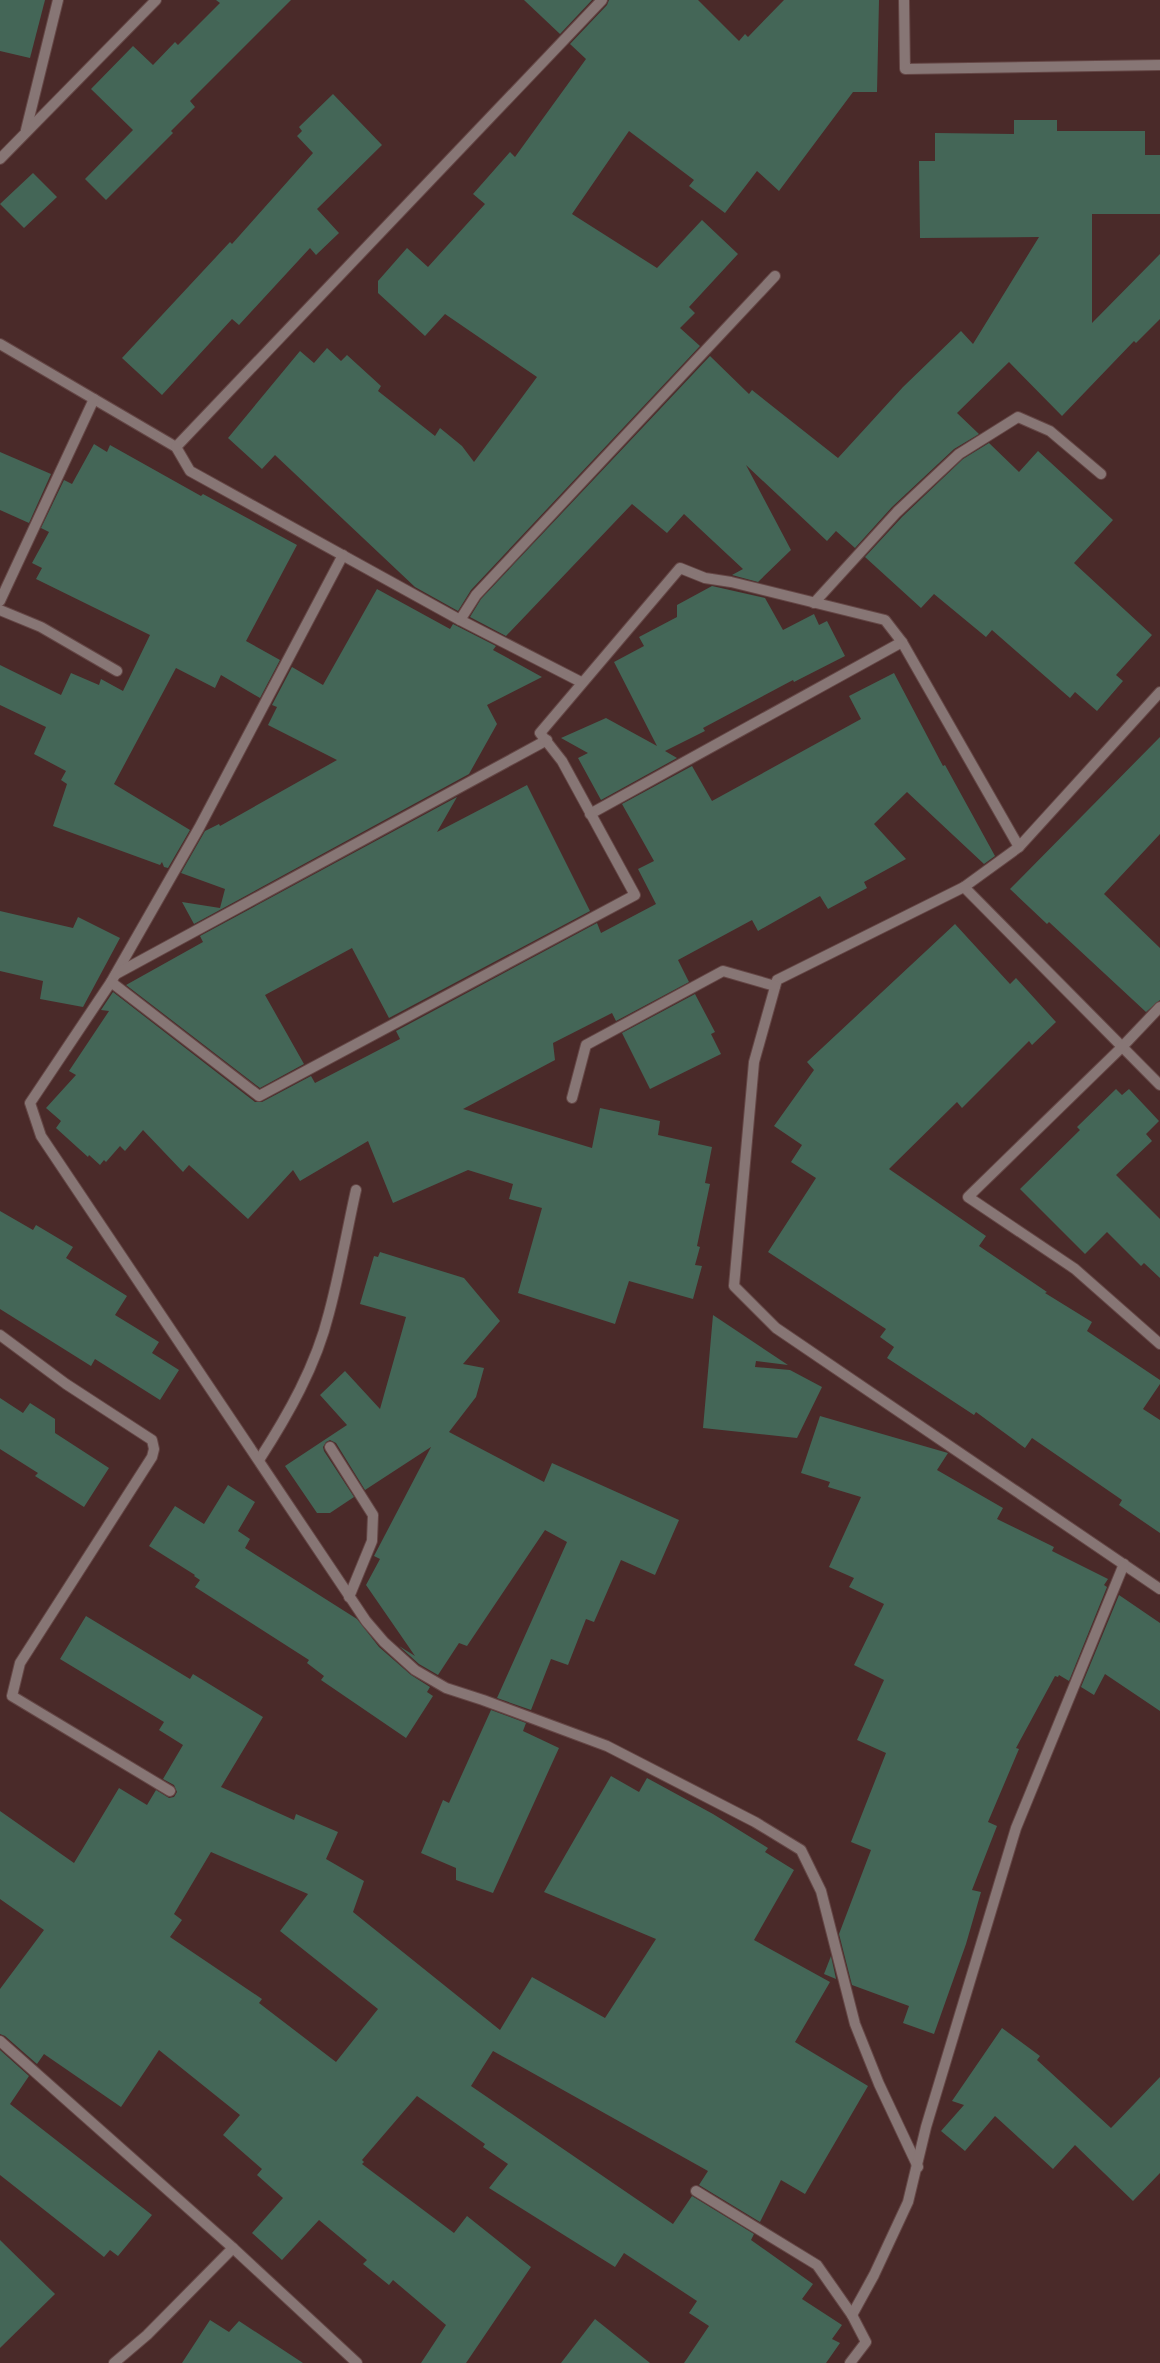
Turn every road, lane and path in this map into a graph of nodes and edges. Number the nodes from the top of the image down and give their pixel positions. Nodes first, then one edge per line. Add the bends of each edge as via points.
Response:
1 (58, 0) edge
2 (156, 0) edge
3 (602, 0) edge
4 (904, 0) edge
5 (1160, 65) edge
6 (26, 131) junction
7 (0, 159) edge
8 (775, 276) dead end
9 (0, 344) edge
10 (94, 399) junction
11 (176, 447) junction
12 (1101, 474) dead end
13 (343, 554) junction
14 (0, 601) edge
15 (814, 603) junction
16 (0, 610) edge
17 (460, 620) junction
18 (902, 642) junction
19 (117, 671) dead end
20 (581, 682) junction
21 (1160, 692) edge
22 (547, 740) junction
23 (590, 814) junction
24 (1019, 847) junction
25 (964, 887) junction
26 (113, 978) junction
27 (775, 986) junction
28 (1160, 1006) edge
29 (1122, 1047) junction
30 (1160, 1085) edge
31 (572, 1098) dead end
32 (356, 1190) dead end
33 (0, 1335) edge
34 (1160, 1344) edge
35 (330, 1447) dead end
36 (259, 1460) junction
37 (1124, 1564) junction
38 (1160, 1589) edge
39 (350, 1597) junction
40 (170, 1791) dead end
41 (0, 2041) edge
42 (918, 2167) junction
43 (696, 2191) dead end
44 (233, 2248) junction
45 (852, 2316) junction
46 (114, 2363) edge
47 (357, 2363) edge
48 (850, 2363) edge

1 - 6 street
2 - 6 street
3 - 11 street
4 - 5 street via 905,69
6 - 7 street
8 - 17 street via 476,595
9 - 10 street
10 - 11 street
10 - 14 street
11 - 13 street via 190,471
12 - 15 street via 1050,431 1018,417 959,454 897,512
13 - 17 street
13 - 26 street via 199,828
15 - 18 street via 885,620
15 - 20 street via 705,578 680,568
16 - 19 street via 41,627
17 - 20 street
18 - 23 street
18 - 24 street
20 - 22 street via 540,733
21 - 24 street
22 - 23 street
22 - 26 street
23 - 26 street via 635,896 259,1096
24 - 25 street
25 - 27 street via 777,980
25 - 29 street
26 - 36 street via 30,1103 40,1136
27 - 31 street via 723,971 586,1045
27 - 37 street via 754,1062 734,1286 776,1328
28 - 29 street
29 - 30 street
29 - 34 street via 968,1197 1075,1269
32 - 36 street via 329,1314 289,1414
33 - 40 street via 66,1384 152,1440 154,1449 152,1457 20,1663 12,1696
35 - 39 street via 373,1515 372,1541
36 - 39 street
37 - 38 street
37 - 42 street via 1016,1828 926,2127
39 - 42 street via 384,1642 415,1670 446,1688 607,1746 755,1822 801,1850 821,1890 855,2024
41 - 44 street
42 - 45 street via 908,2202
43 - 45 street via 817,2265
44 - 46 street via 147,2335
44 - 47 street
45 - 48 street via 866,2342

